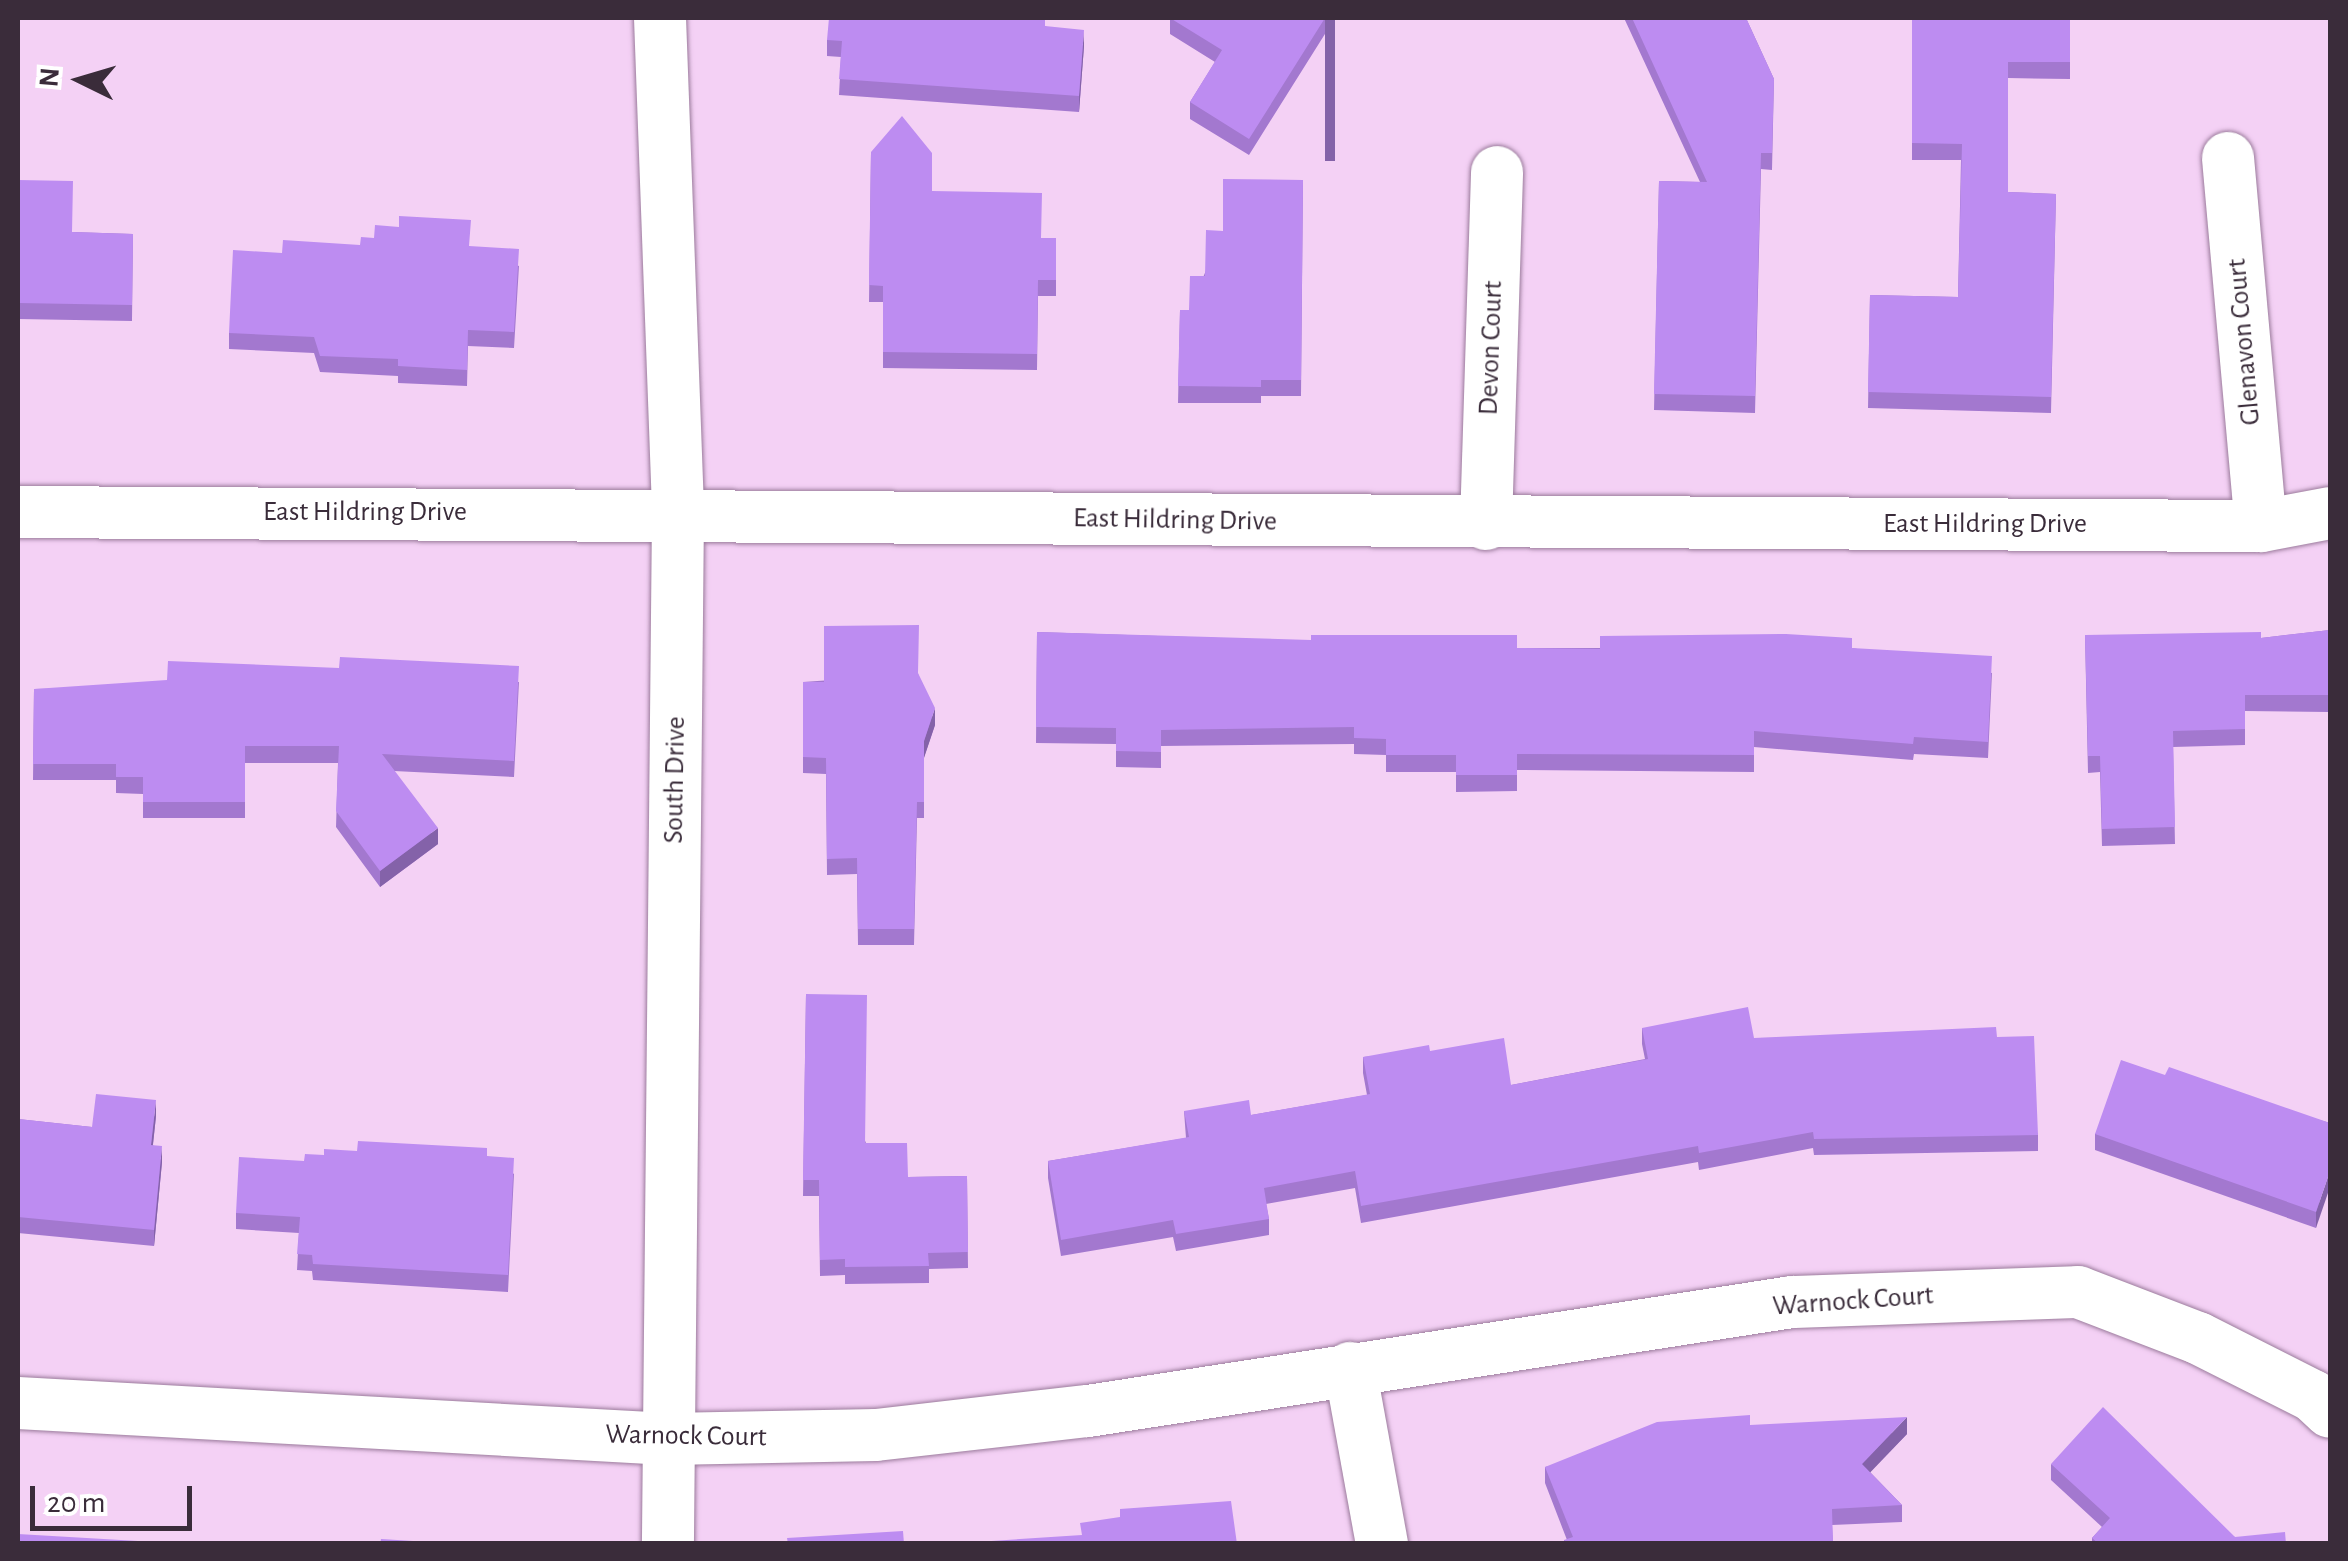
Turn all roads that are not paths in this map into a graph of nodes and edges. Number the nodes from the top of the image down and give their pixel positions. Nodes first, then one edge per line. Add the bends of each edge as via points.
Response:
1 (660, 18) edge
2 (2228, 158) dead end
3 (1496, 172) dead end
4 (18, 512) edge
5 (678, 513) junction
6 (2330, 514) edge
7 (1486, 524) junction
8 (2261, 526) junction
9 (1350, 1368) junction
10 (18, 1403) edge
11 (2330, 1412) edge
12 (668, 1438) junction
13 (668, 1544) edge
14 (1382, 1544) edge

1 - 5 street, South Drive
2 - 8 street, Glenavon Court
3 - 7 street, Devon Court
4 - 5 street, East Hildring Drive
5 - 7 street, East Hildring Drive
5 - 12 street, South Drive
6 - 8 street, East Hildring Drive
7 - 8 street, East Hildring Drive
9 - 11 street, Warnock Court via 1792,1302 2078,1292 2198,1338 2313,1396
9 - 12 street, Warnock Court via 1088,1411 895,1433
9 - 14 street
10 - 12 street, Warnock Court
12 - 13 street, South Drive

